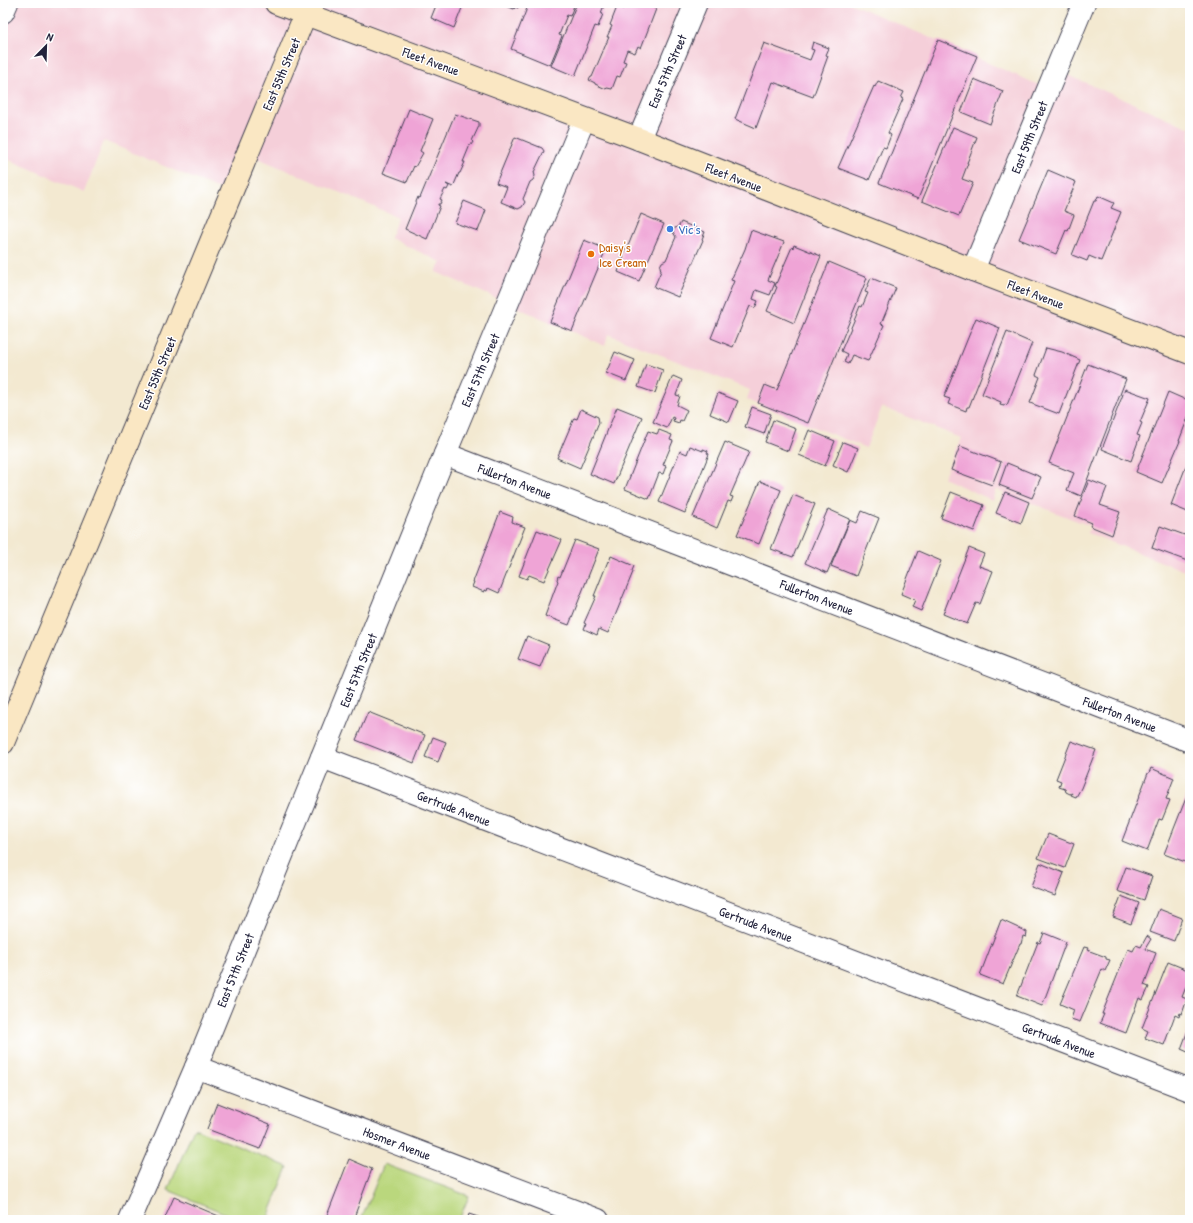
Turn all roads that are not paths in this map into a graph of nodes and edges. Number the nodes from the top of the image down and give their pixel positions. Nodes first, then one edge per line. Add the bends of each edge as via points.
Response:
1 (7, 3) edge
2 (276, 3) edge
3 (696, 3) edge
4 (1084, 3) edge
5 (308, 9) edge
6 (3, 12) edge
7 (584, 119) junction
8 (639, 139) junction
9 (973, 270) junction
10 (1190, 353) edge
11 (445, 454) junction
12 (1190, 741) edge
13 (3, 743) edge
14 (322, 757) junction
15 (196, 1067) junction
16 (1190, 1090) edge
17 (130, 1220) edge
18 (598, 1220) edge

1 - 6 street
2 - 5 street, Fleet Avenue
3 - 8 street, East 57th Street
4 - 9 street, East 59th Street
5 - 7 street, Fleet Avenue
5 - 13 street, East 55th Street
7 - 8 street, Fleet Avenue
7 - 11 street, East 57th Street
8 - 9 street, Fleet Avenue
9 - 10 street, Fleet Avenue
11 - 12 street, Fullerton Avenue
11 - 14 street, East 57th Street
14 - 15 street, East 57th Street
14 - 16 street, Gertrude Avenue
15 - 17 street, East 57th Street
15 - 18 street, Hosmer Avenue

